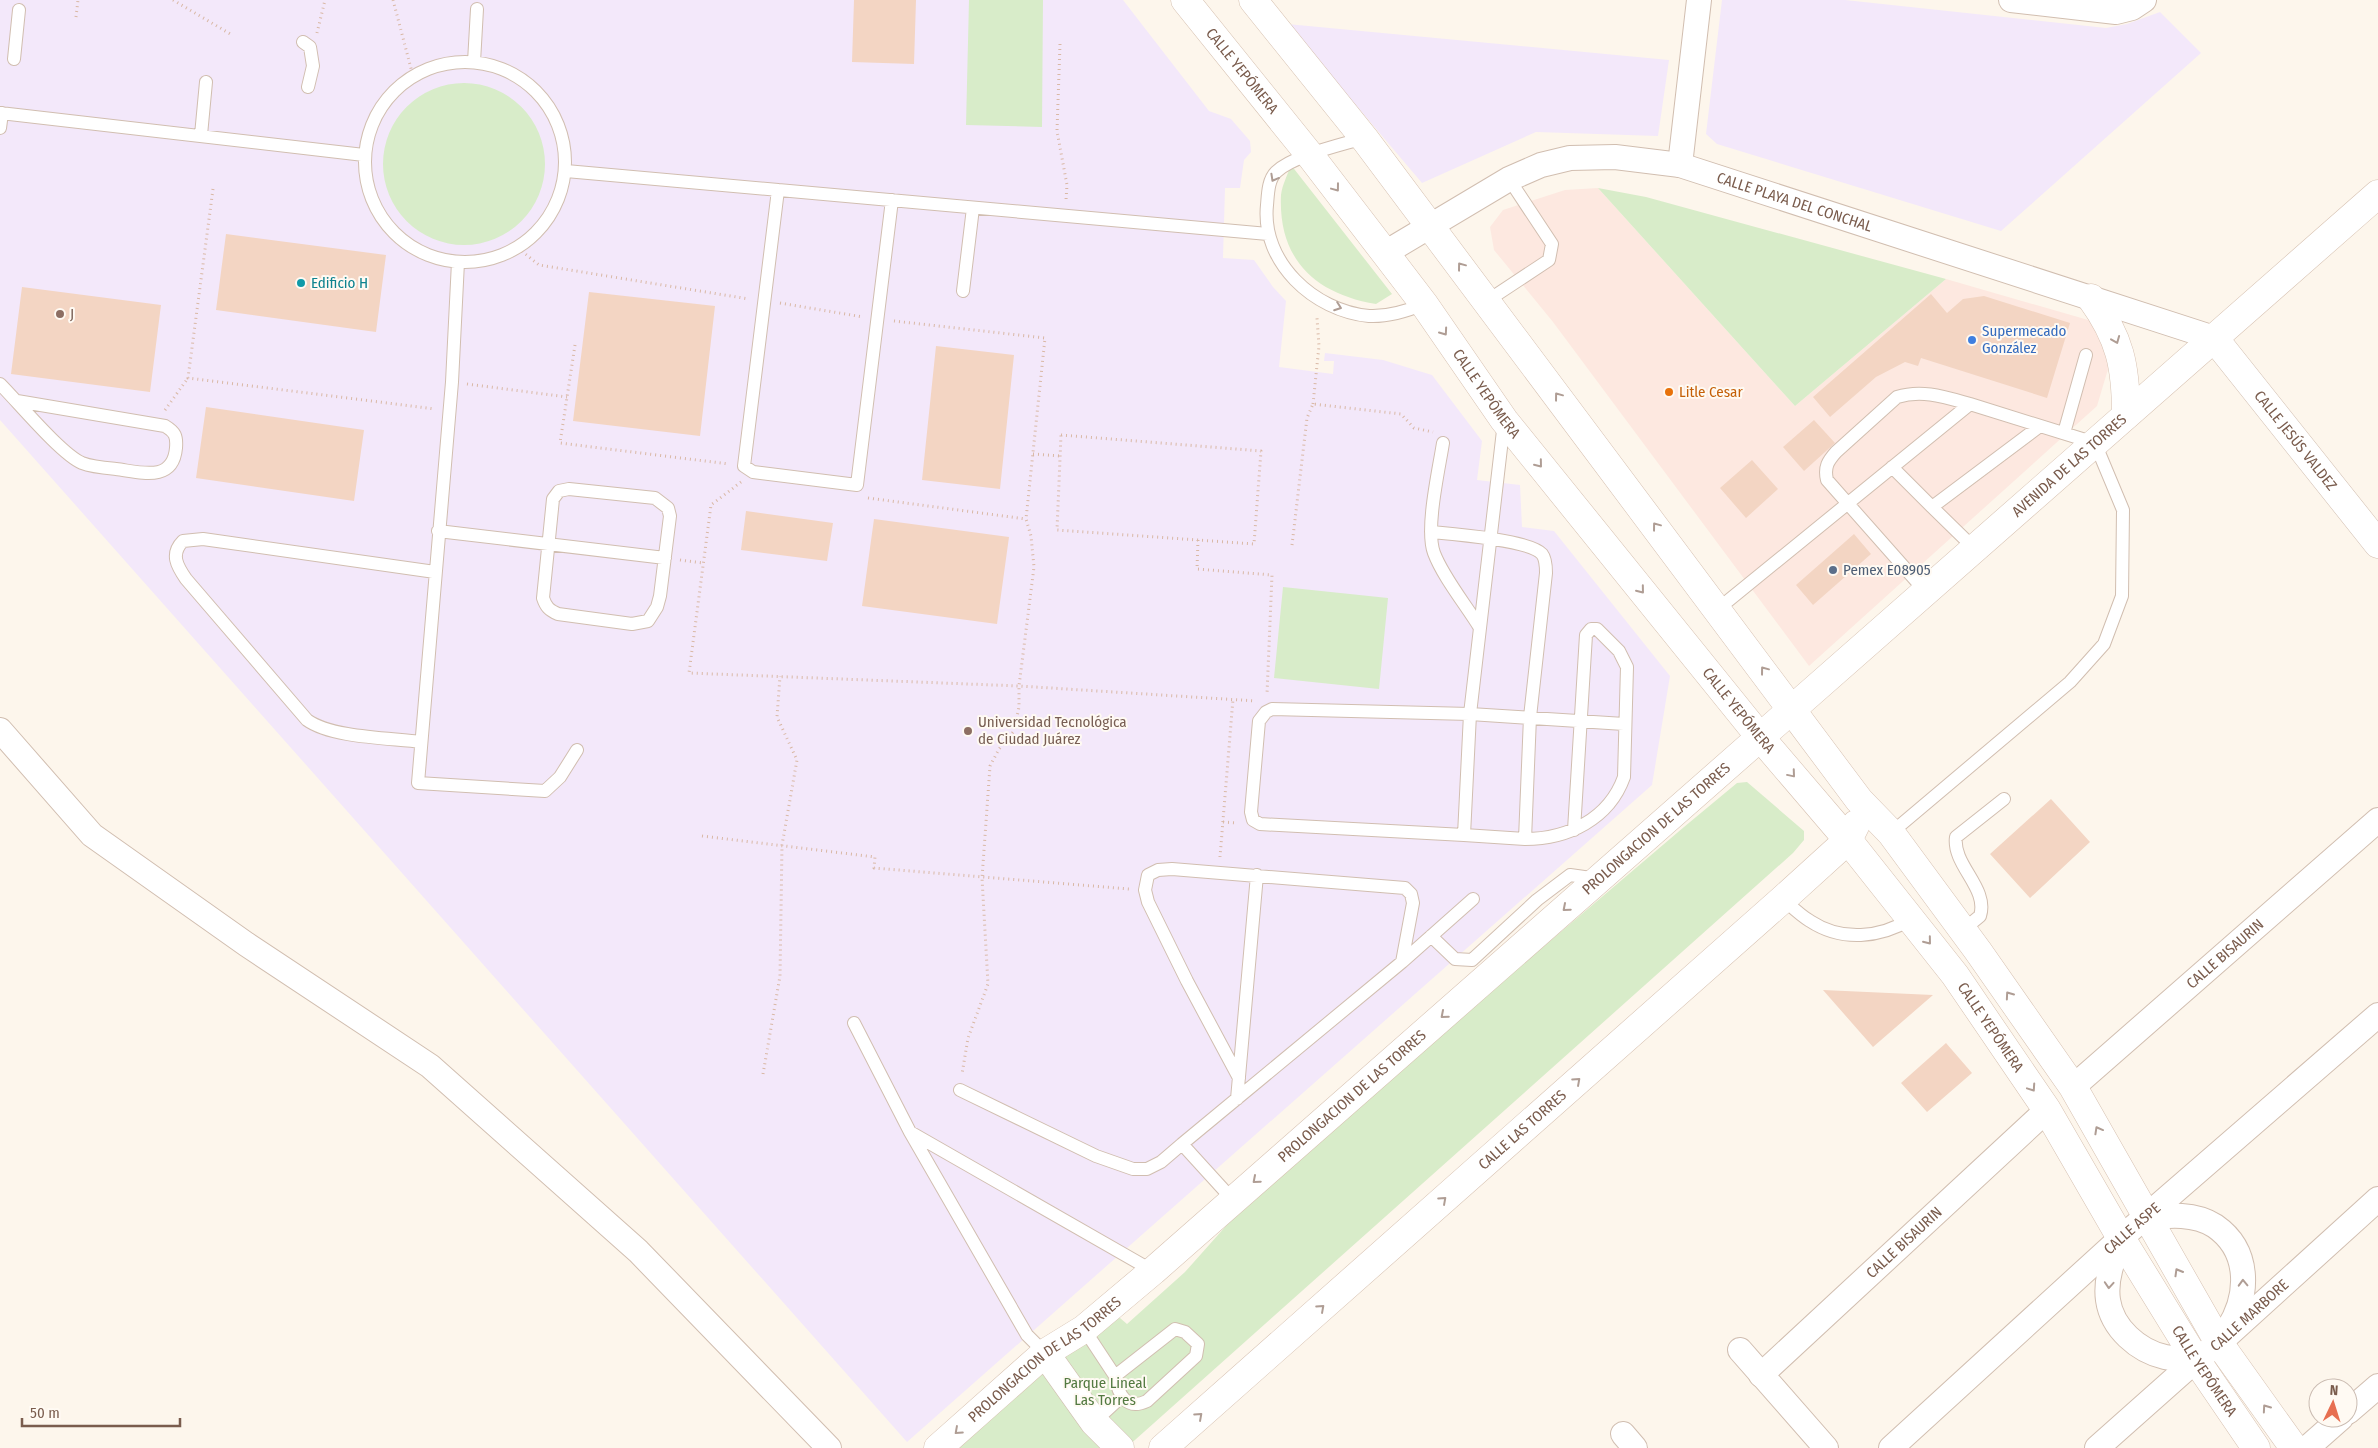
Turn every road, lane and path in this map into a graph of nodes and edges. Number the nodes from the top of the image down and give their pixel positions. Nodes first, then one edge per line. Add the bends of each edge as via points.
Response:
1 (78, 0) edge
2 (173, 0) edge
3 (325, 0) edge
4 (393, 0) edge
5 (1185, 0) edge
6 (1253, 0) edge
7 (1699, 0) edge
8 (2011, 0) edge
9 (2144, 0) edge
10 (477, 9) dead end
11 (19, 10) dead end
12 (76, 16) dead end
13 (232, 35) dead end
14 (1060, 44) dead end
15 (306, 45) joint
16 (14, 59) dead end
17 (474, 62) junction
18 (413, 76) junction
19 (206, 82) dead end
20 (308, 87) dead end
21 (1, 113) edge
22 (0, 128) edge
23 (201, 135) junction
24 (1364, 138) junction
25 (1309, 154) junction
26 (364, 155) junction
27 (1680, 165) junction
28 (566, 171) junction
29 (1508, 179) junction
30 (213, 189) dead end
31 (778, 190) junction
32 (2378, 194) edge
33 (892, 200) junction
34 (974, 208) junction
35 (1065, 216) junction
36 (1431, 227) junction
37 (1268, 234) junction
38 (518, 248) junction
39 (1385, 253) junction
40 (458, 262) junction
41 (963, 291) dead end
42 (2091, 298) junction
43 (1317, 299) junction
44 (764, 301) junction
45 (1487, 301) junction
46 (1424, 304) junction
47 (878, 319) junction
48 (2214, 338) junction
49 (575, 345) dead end
50 (2086, 354) dead end
51 (188, 378) junction
52 (452, 382) junction
53 (0, 384) edge
54 (567, 397) junction
55 (17, 401) junction
56 (1313, 404) junction
57 (1970, 404) junction
58 (448, 411) junction
59 (2126, 415) junction
60 (1504, 420) junction
61 (155, 424) junction
62 (2040, 426) junction
63 (2064, 433) junction
64 (1443, 442) joint
65 (2094, 443) junction
66 (1033, 454) junction
67 (1060, 456) junction
68 (1892, 467) junction
69 (748, 469) junction
70 (857, 485) junction
71 (1847, 504) junction
72 (1932, 508) junction
73 (1026, 519) junction
74 (438, 531) junction
75 (1431, 532) junction
76 (1491, 539) junction
77 (1198, 540) junction
78 (548, 544) junction
79 (2378, 544) edge
80 (1292, 545) dead end
81 (1974, 549) junction
82 (665, 558) junction
83 (703, 563) junction
84 (435, 572) junction
85 (1926, 592) junction
86 (1718, 609) junction
87 (1480, 628) junction
88 (780, 676) junction
89 (1019, 686) junction
90 (1233, 699) junction
91 (1266, 706) junction
92 (1793, 709) junction
93 (1470, 714) junction
94 (1530, 717) junction
95 (1580, 720) junction
96 (1624, 724) junction
97 (0, 730) edge
98 (1760, 737) junction
99 (421, 742) junction
100 (577, 750) dead end
101 (2004, 799) dead end
102 (1859, 800) junction
103 (2378, 820) edge
104 (1574, 830) junction
105 (1891, 833) junction
106 (1464, 835) junction
107 (702, 836) dead end
108 (1525, 839) junction
109 (1848, 840) junction
110 (782, 845) junction
111 (1218, 872) junction
112 (1257, 875) junction
113 (982, 878) junction
114 (1598, 879) junction
115 (1145, 890) junction
116 (1473, 899) dead end
117 (1782, 899) junction
118 (1911, 919) junction
119 (1962, 930) junction
120 (1431, 936) junction
121 (1402, 962) junction
122 (2378, 1015) edge
123 (854, 1024) dead end
124 (763, 1074) dead end
125 (1239, 1078) junction
126 (2073, 1087) junction
127 (960, 1090) joint
128 (1237, 1099) junction
129 (2047, 1110) junction
130 (910, 1132) junction
131 (1182, 1144) junction
132 (2378, 1199) edge
133 (1234, 1200) junction
134 (2147, 1218) junction
135 (2121, 1238) junction
136 (1153, 1271) junction
137 (1084, 1329) junction
138 (2219, 1343) junction
139 (1740, 1350) dead end
140 (1045, 1353) junction
141 (2196, 1360) junction
142 (1115, 1376) junction
143 (1761, 1376) junction
144 (2378, 1386) edge
145 (1121, 1397) junction
146 (2358, 1403) edge
147 (1094, 1422) junction
148 (2330, 1428) edge
149 (829, 1448) edge
150 (938, 1448) edge
151 (1120, 1448) edge
152 (1163, 1448) edge
153 (1826, 1448) edge
154 (1892, 1448) edge
155 (2097, 1448) edge
156 (2256, 1448) edge
157 (2294, 1448) edge
158 (2307, 1448) edge

1 - 12 path
2 - 13 path
3 - 15 path via 318,31
4 - 18 path
5 - 25 main road, CALLE YEPÓMERA
6 - 24 main road, CALLE YEPÓMERA
7 - 27 street
8 - 9 street via 2116,12 2132,8
10 - 17 lane
11 - 16 lane
14 - 35 path via 1057,131 1067,185
15 - 20 lane via 313,66
17 - 18 lane via 443,64
17 - 28 lane via 505,70 532,87 552,111 563,140
18 - 26 lane via 388,96 372,123
19 - 23 lane
21 - 22 lane
21 - 23 lane
23 - 26 lane
24 - 25 lane
24 - 36 main road, CALLE YEPÓMERA
25 -> 37 lane via 1277,171 1272,178 1266,211
25 -> 39 main road, CALLE YEPÓMERA
26 - 40 lane via 366,180 374,206 388,228 408,245 432,257
27 - 29 street, CALLE PLAYA DEL CONCHAL via 1615,157 1570,158 1541,165
27 - 42 street, CALLE PLAYA DEL CONCHAL
28 - 31 lane
28 - 38 lane via 558,201 542,228
29 - 36 street, CALLE PLAYA DEL CONCHAL
29 - 45 lane via 1552,244 1552,251 1549,260
30 - 51 path
31 - 33 lane
31 - 44 lane
32 - 48 main road, AVENIDA DE LAS TORRES
33 - 34 lane
33 - 47 lane
34 - 35 lane
34 - 41 lane
35 - 37 lane
36 - 39 street, CALLE PLAYA DEL CONCHAL
45 -> 36 main road, CALLE YEPÓMERA
37 - 43 lane via 1281,261 1297,282
38 - 40 lane via 489,260
38 - 44 path via 539,265
39 - 46 main road, CALLE YEPÓMERA
40 - 52 lane
42 - 48 street, CALLE PLAYA DEL CONCHAL
42 -> 59 main road via 2117,341 2123,363
43 -> 46 lane via 1368,316 1406,312
43 - 56 path via 1319,346
44 - 47 path
44 - 69 lane
86 -> 45 main road, CALLE YEPÓMERA
46 -> 60 main road, CALLE YEPÓMERA
47 - 66 path via 1045,338
47 - 70 lane
48 - 59 main road, AVENIDA DE LAS TORRES
48 - 79 main road, CALLE JESÚS VALDEZ
49 - 54 path
50 - 63 lane
51 - 58 path
51 - 61 path
52 - 54 path
52 - 58 lane
53 - 55 lane
54 - 69 path via 560,443
55 - 61 lane
55 - 61 lane via 72,456 93,466 146,473 163,471 175,456 176,439 174,431
56 - 64 path via 1401,414 1414,428 1430,430
56 - 80 path via 1307,418
57 - 62 lane
57 - 68 lane
57 - 71 lane via 1918,393 1906,394 1889,403 1828,461 1825,468 1827,480
58 - 74 lane
59 - 65 main road, AVENIDA DE LAS TORRES
60 - 76 lane
60 -> 98 main road, CALLE YEPÓMERA
62 - 63 lane
62 - 72 lane
63 - 65 lane
64 - 75 lane
65 - 81 main road, AVENIDA DE LAS TORRES
65 - 105 lane via 2123,510 2122,596 2104,644 2070,682
66 - 67 path
66 - 73 path
67 - 77 path via 1057,530
67 - 77 path via 1061,435 1261,451 1254,544
68 - 71 lane
68 - 72 lane
69 - 70 lane
69 - 83 path via 711,506
70 - 73 path via 856,496
71 - 85 lane
71 - 86 lane
72 - 81 lane
73 - 89 path via 1034,567
74 - 78 lane
74 - 84 lane
75 - 76 lane
75 - 87 lane via 1433,551 1441,569
76 - 87 lane
76 - 94 lane via 1535,548 1545,558
77 - 91 path via 1197,569 1272,575
78 - 82 lane
78 - 82 lane via 553,499 559,491 569,489 643,496 654,498 668,508
78 - 82 lane via 543,598 550,611 632,624 648,621 654,612 660,596
81 - 85 main road, AVENIDA DE LAS TORRES
82 - 83 path
83 - 88 path via 689,673
84 - 99 lane
84 - 99 lane via 191,538 177,547 176,556 176,565 186,579 314,725 337,732
85 - 92 main road, AVENIDA DE LAS TORRES
92 -> 86 main road, CALLE YEPÓMERA
87 - 93 lane
88 - 89 path
88 - 110 path via 778,717 797,760
89 - 90 path
89 - 113 path via 1014,731 990,766
90 - 91 path
90 - 111 path
91 - 93 lane
91 - 106 lane via 1259,721 1251,801 1253,820 1260,824
92 - 98 main road, AVENIDA DE LAS TORRES
92 - 102 main road, CALLE YEPÓMERA
93 - 94 lane
93 - 106 lane
94 - 95 lane
94 - 108 lane
95 - 96 lane
95 - 96 lane via 1586,635 1590,629 1597,630 1624,658 1627,667
95 - 104 lane
96 - 104 lane via 1624,777 1619,793 1607,808
97 - 149 street via 92,836 246,944 430,1066 638,1251
98 -> 109 main road, CALLE YEPÓMERA
98 - 114 main road, PROLONGACION DE LAS TORRES
99 - 100 lane via 418,782 545,791 560,777
101 - 119 lane via 1956,837 1957,851 1982,902 1980,916
102 - 105 main road, CALLE YEPÓMERA
102 - 109 main road, CALLE LAS TORRES via 1854,832
103 - 126 street, CALLE BISAURIN
104 - 108 lane via 1546,839
105 - 119 main road, CALLE YEPÓMERA
106 - 108 lane
107 - 110 path
109 - 117 main road, CALLE LAS TORRES
109 - 118 main road, CALLE YEPÓMERA
110 - 113 path via 875,857 874,868
110 - 124 path via 780,976
111 - 112 lane
111 - 115 lane via 1158,870 1148,875
112 - 121 lane via 1405,888 1413,903
112 - 125 lane
113 - 115 path
113 - 127 path via 988,984 968,1038
114 - 120 lane via 1570,875 1537,900 1472,960 1455,959
114 -> 133 main road, PROLONGACION DE LAS TORRES
115 - 125 lane via 1187,981
116 - 120 lane
117 - 118 lane via 1810,922 1832,932 1871,934 1893,930
152 -> 117 main road, CALLE LAS TORRES
118 -> 129 main road, CALLE YEPÓMERA via 1955,974
126 -> 119 main road, CALLE YEPÓMERA
120 - 121 lane
121 - 128 lane
122 - 134 street, CALLE ASPE
123 - 130 lane
125 - 128 lane
134 -> 126 main road, CALLE YEPÓMERA
127 - 131 lane via 1103,1159 1133,1169 1161,1162
128 - 131 lane
129 - 135 main road, CALLE YEPÓMERA
129 - 143 street, CALLE BISAURIN
130 - 136 lane
130 - 140 lane via 1027,1335
131 - 133 lane
132 - 138 street, CALLE MARBORE
133 - 136 main road, PROLONGACION DE LAS TORRES
134 - 135 street, CALLE ASPE
138 -> 134 main road, CALLE YEPÓMERA
138 -> 134 street via 2238,1314 2243,1292 2242,1266 2234,1245 2214,1226 2192,1218 2172,1215
135 - 141 main road, CALLE YEPÓMERA
135 -> 141 street via 2108,1282 2108,1301 2114,1318 2124,1334 2142,1348 2164,1356
135 - 154 street, CALLE ASPE
136 - 137 main road, PROLONGACION DE LAS TORRES
137 - 140 main road, PROLONGACION DE LAS TORRES
137 - 142 lane
138 - 141 street, CALLE MARBORE
157 -> 138 main road, CALLE YEPÓMERA
139 - 143 street
140 - 147 main road
140 -> 150 main road, PROLONGACION DE LAS TORRES
141 - 155 street, CALLE MARBORE
141 - 156 main road, CALLE YEPÓMERA
142 - 145 lane
142 - 145 lane via 1171,1331 1181,1330 1198,1344 1196,1356 1147,1400 1133,1404
143 - 153 street
144 - 146 street
145 - 147 lane
147 - 151 main road
148 - 158 street

